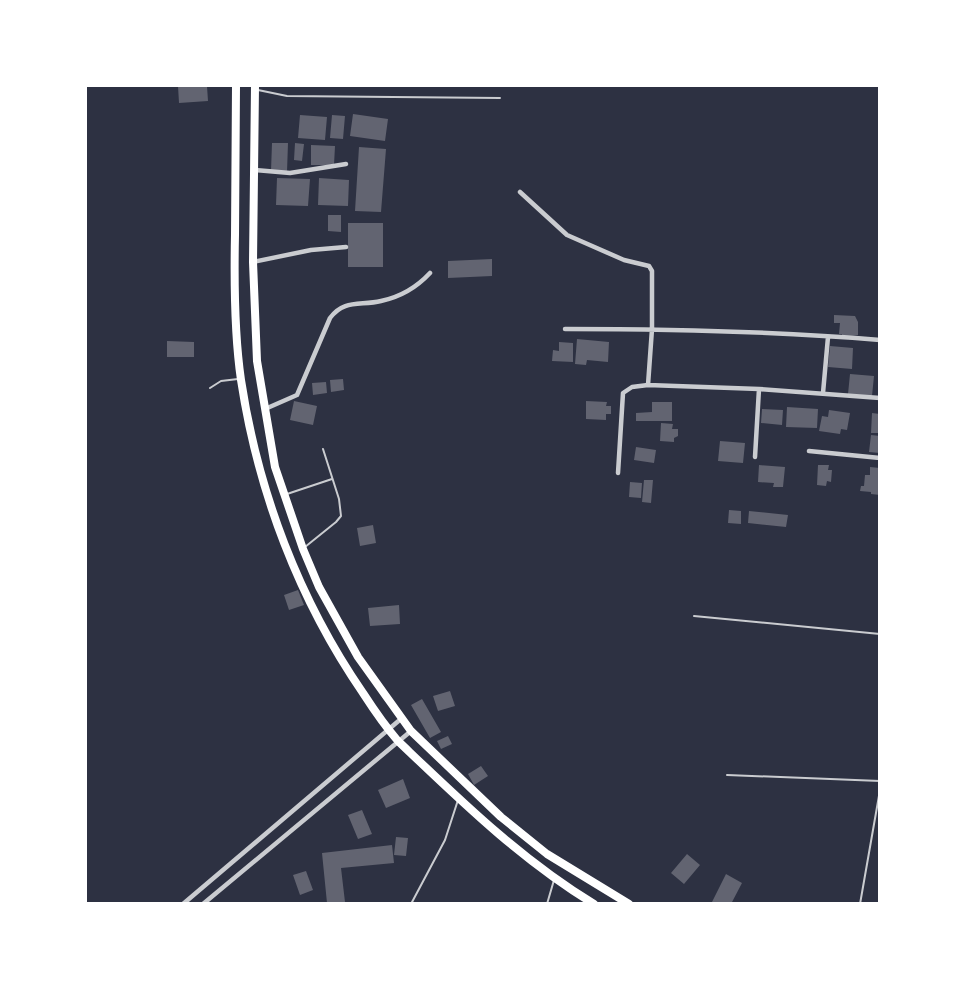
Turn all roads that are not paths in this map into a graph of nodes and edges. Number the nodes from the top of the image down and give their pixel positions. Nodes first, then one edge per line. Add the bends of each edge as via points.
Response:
1 (236, 86) edge
2 (255, 88) edge
3 (501, 98) dead end
4 (346, 164) dead end
5 (255, 170) junction
6 (520, 192) dead end
7 (346, 247) dead end
8 (253, 262) junction
9 (430, 273) dead end
10 (565, 329) dead end
11 (652, 329) junction
12 (828, 336) junction
13 (879, 340) edge
14 (241, 378) junction
15 (648, 385) junction
16 (210, 388) dead end
17 (759, 388) junction
18 (823, 393) junction
19 (879, 398) edge
20 (265, 409) junction
21 (323, 449) dead end
22 (809, 451) dead end
23 (755, 457) dead end
24 (879, 458) edge
25 (618, 473) dead end
26 (333, 479) junction
27 (284, 494) junction
28 (303, 549) junction
29 (694, 616) dead end
30 (879, 634) edge
31 (402, 718) junction
32 (388, 730) junction
33 (411, 731) junction
34 (398, 741) junction
35 (727, 775) dead end
36 (879, 781) edge
37 (879, 790) edge
38 (459, 799) junction
39 (554, 878) junction
40 (183, 903) edge
41 (203, 903) edge
42 (411, 903) edge
43 (547, 903) edge
44 (594, 903) edge
45 (629, 903) edge
46 (860, 903) edge

1 - 14 highway via 234,285
2 - 3 lane via 287,96
2 - 5 highway
4 - 5 street via 290,173
5 - 8 highway
6 - 11 street via 567,235 624,260 649,266 654,278
7 - 8 street
8 - 20 highway via 257,361
9 - 20 street via 396,296 336,309 297,395
10 - 11 street
11 - 12 street
11 - 15 street
12 - 13 street
12 - 18 street
14 - 16 lane via 221,381
14 - 32 highway via 260,472 288,555 344,666
15 - 17 street
15 - 25 street via 623,393
17 - 18 street
17 - 23 street
18 - 19 street
20 - 27 highway
21 - 26 lane
22 - 24 street
26 - 27 lane
26 - 28 lane via 341,516
27 - 28 highway
28 - 31 highway via 358,657
29 - 30 lane
31 - 32 street
31 - 33 highway
32 - 34 highway
32 - 40 street
33 - 34 street
33 - 45 highway via 501,817 547,854
34 - 38 highway
34 - 41 street
35 - 36 lane
37 - 46 lane
38 - 39 highway via 490,829
38 - 42 lane via 445,840
39 - 43 lane
39 - 44 highway

